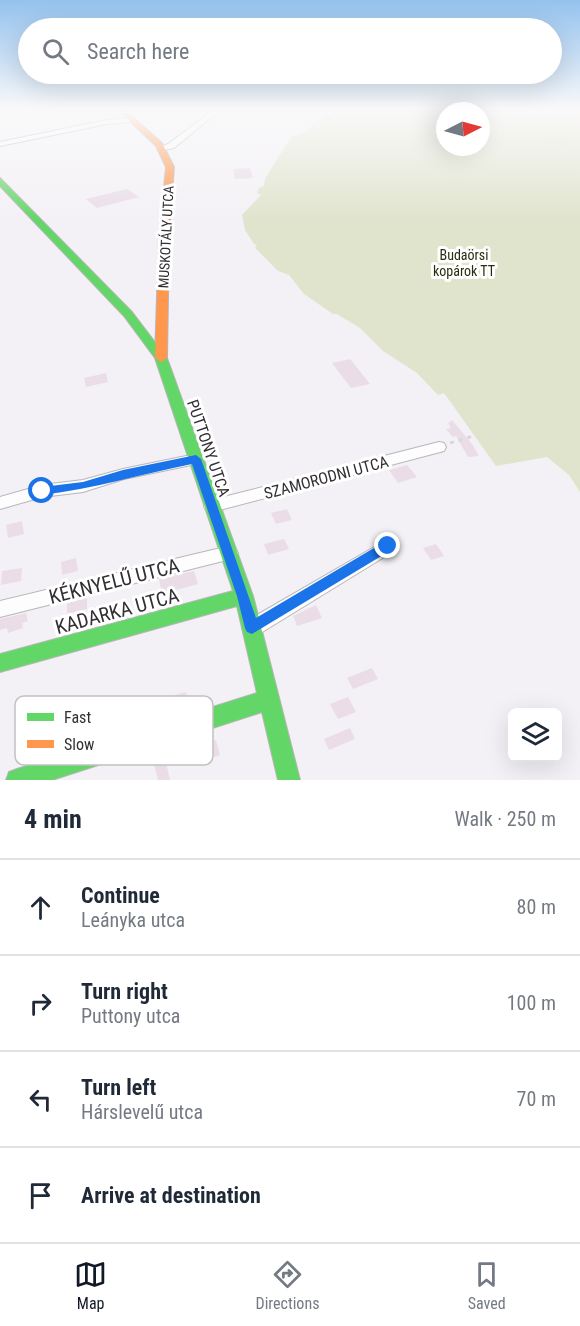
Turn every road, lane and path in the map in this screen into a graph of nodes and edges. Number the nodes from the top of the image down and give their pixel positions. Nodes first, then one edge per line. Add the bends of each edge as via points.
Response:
1 (167, 147) edge
2 (162, 149) joint
3 (0, 181) edge
4 (160, 358) junction
5 (473, 436) dead end
6 (439, 447) joint
7 (196, 459) junction
8 (0, 503) edge
9 (212, 506) junction
10 (388, 546) dead end
11 (229, 553) junction
12 (244, 596) junction
13 (0, 609) edge
14 (252, 628) junction
15 (0, 663) edge
16 (270, 699) junction
17 (213, 717) edge
18 (64, 765) edge
19 (17, 780) edge
20 (289, 780) edge

1 - 2 street
2 - 4 street, MUSKOTÁLY UTCA via 170,172
3 - 4 street, PUTTONY UTCA via 128,314
4 - 7 street, PUTTONY UTCA
5 - 6 path
6 - 9 street, SZAMORODNI UTCA
7 - 8 street
7 - 9 street, PUTTONY UTCA
9 - 11 street, PUTTONY UTCA
10 - 14 street
11 - 12 street, PUTTONY UTCA
11 - 13 street, KÉKNYELŰ UTCA
12 - 14 street, PUTTONY UTCA
12 - 15 street, KADARKA UTCA
14 - 16 street, PUTTONY UTCA
16 - 17 street
16 - 20 street, PUTTONY UTCA
18 - 19 street

